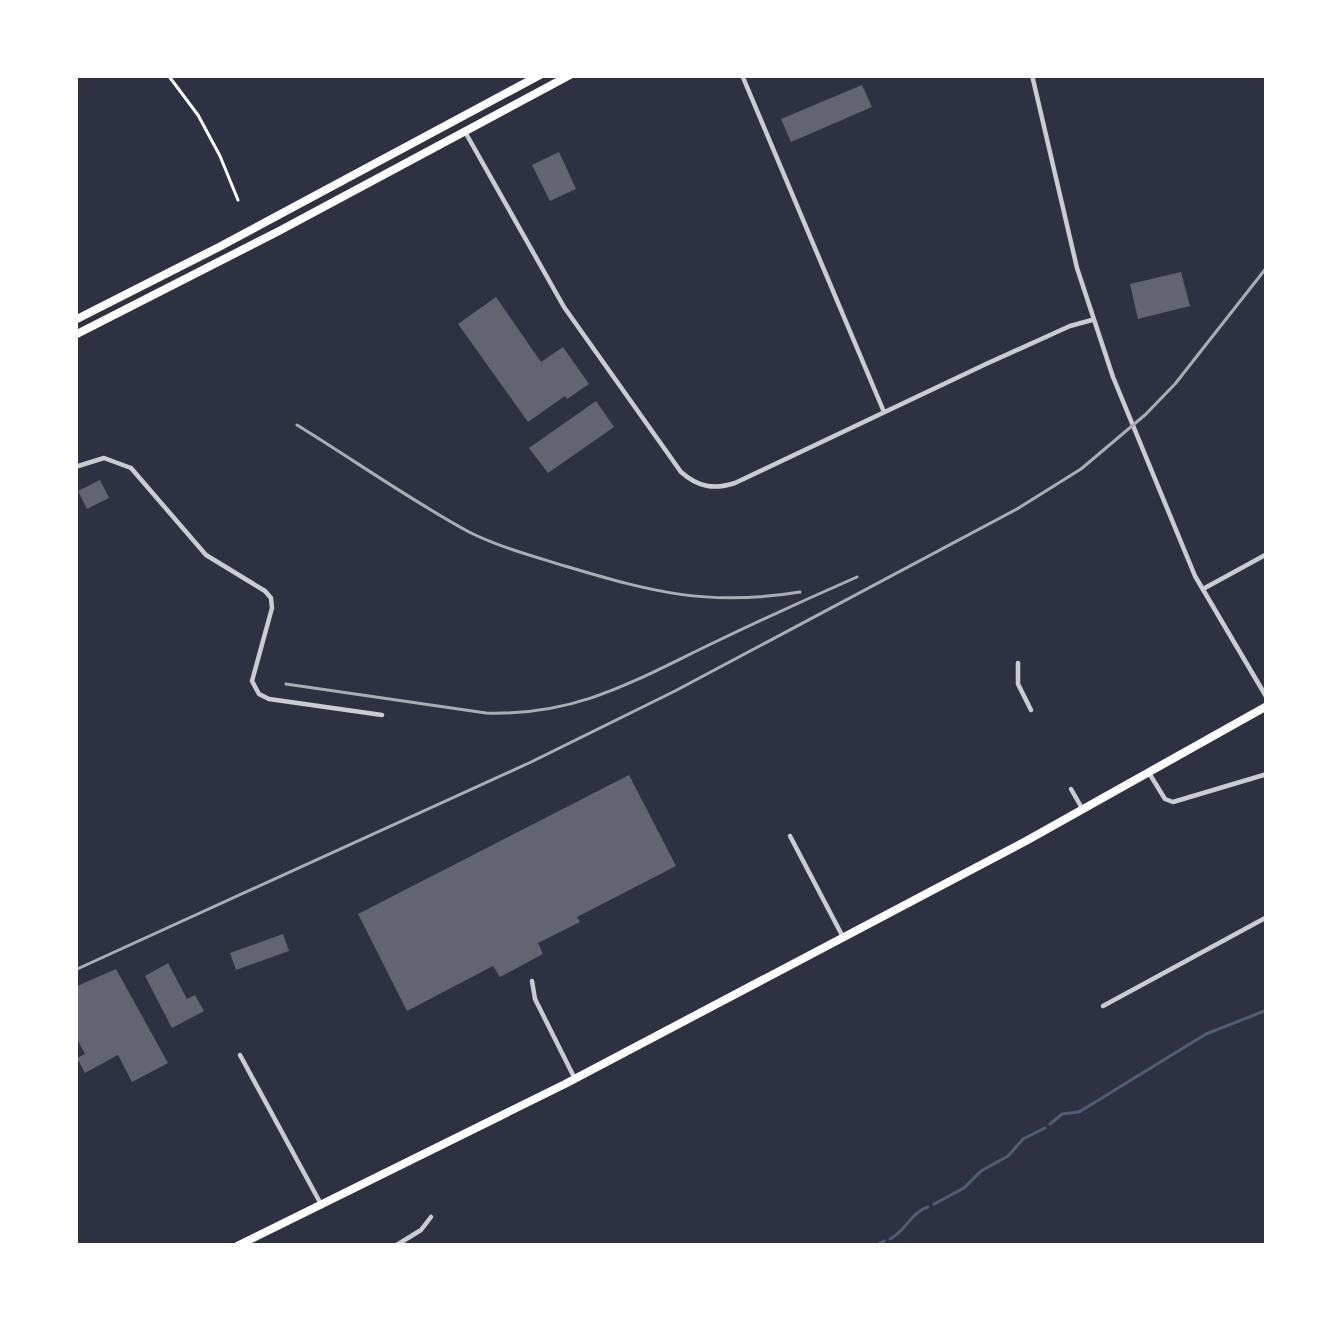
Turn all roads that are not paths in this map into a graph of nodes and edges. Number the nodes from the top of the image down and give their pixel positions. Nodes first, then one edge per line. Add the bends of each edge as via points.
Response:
1 (540, 75) edge
2 (570, 75) edge
3 (742, 75) edge
4 (1032, 75) edge
5 (464, 130) junction
6 (75, 320) edge
7 (1092, 320) junction
8 (75, 335) edge
9 (884, 412) junction
10 (75, 466) edge
11 (1267, 554) edge
12 (1203, 589) junction
13 (1018, 663) dead end
14 (1267, 702) edge
15 (1031, 710) dead end
16 (382, 715) dead end
17 (1149, 773) junction
18 (1267, 774) edge
19 (1071, 788) dead end
20 (1083, 810) junction
21 (790, 836) dead end
22 (1267, 917) edge
23 (843, 937) junction
24 (532, 980) dead end
25 (1103, 1006) dead end
26 (240, 1055) dead end
27 (575, 1078) junction
28 (322, 1206) junction
29 (431, 1216) dead end
30 (237, 1246) edge
31 (395, 1246) edge

1 - 6 main road
2 - 5 main road
3 - 9 street
4 - 7 street
5 - 8 main road
5 - 9 street via 564,307 687,477 721,488
7 - 9 street
7 - 12 street
10 - 16 street via 104,458 131,468 206,555 271,598 252,681 259,694
11 - 12 street
12 - 14 street
13 - 15 street
14 - 17 main road
17 - 18 street via 1173,802
17 - 20 main road
19 - 20 street
20 - 23 main road
21 - 23 street
22 - 25 street
23 - 27 main road
24 - 27 street
26 - 28 street
27 - 28 main road
28 - 30 main road
29 - 31 street

